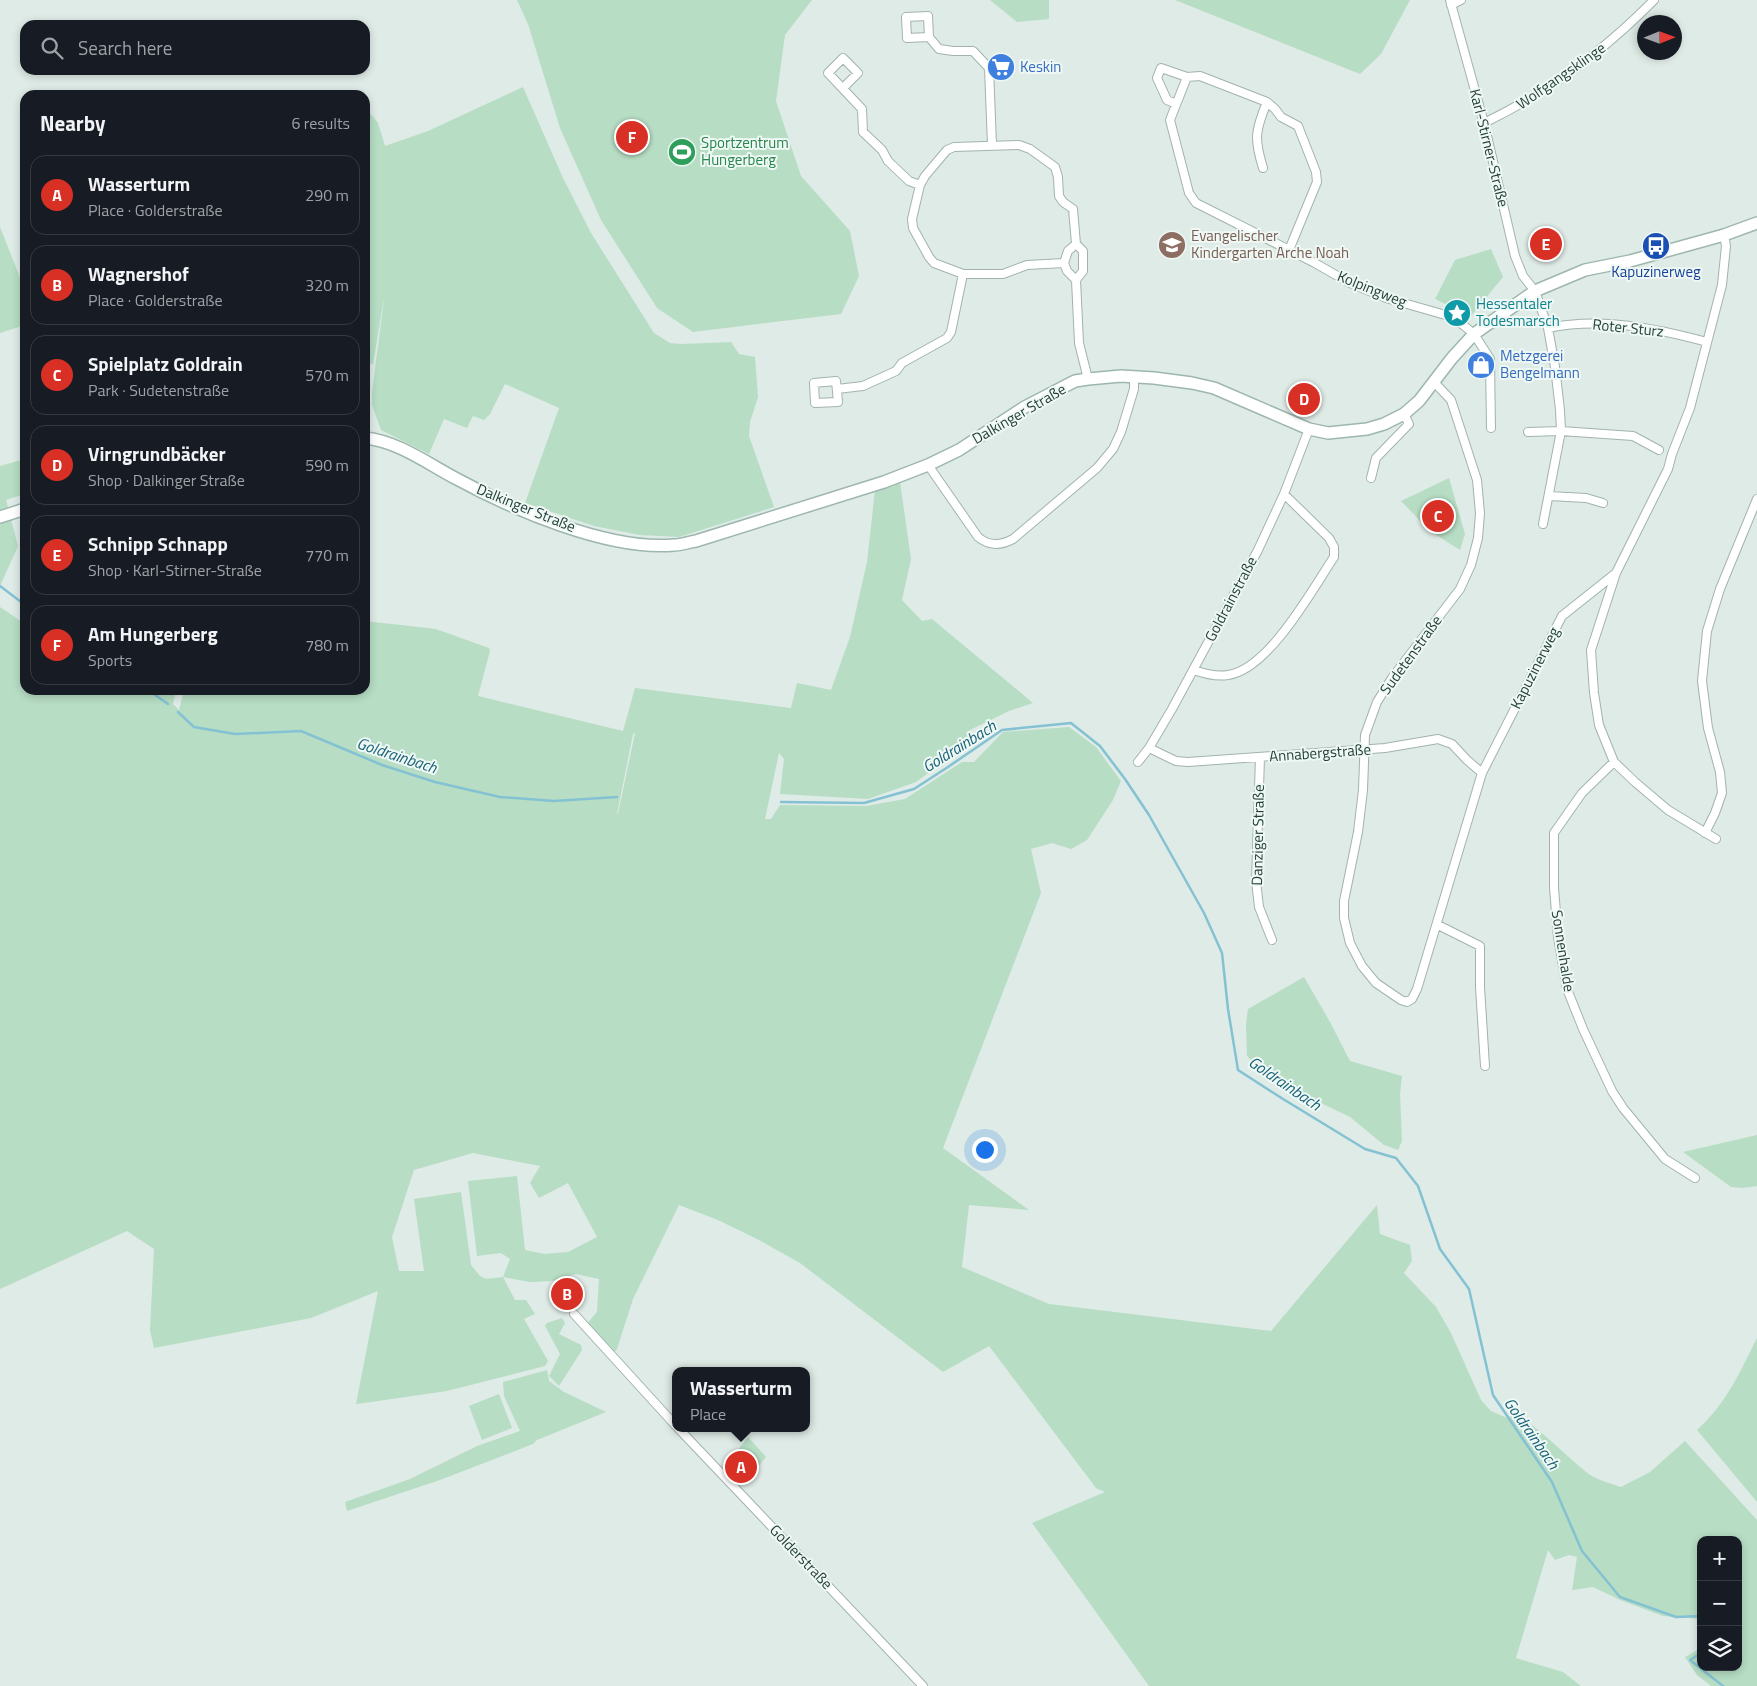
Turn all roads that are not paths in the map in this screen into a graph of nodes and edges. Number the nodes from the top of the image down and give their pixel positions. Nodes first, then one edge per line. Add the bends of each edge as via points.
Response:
1 (1461, 0) edge
2 (1654, 0) edge
3 (1451, 2) edge
4 (929, 37) dead end
5 (1186, 77) junction
6 (843, 88) dead end
7 (1267, 102) junction
8 (1176, 104) junction
9 (1484, 123) junction
10 (992, 145) junction
11 (1263, 168) dead end
12 (920, 185) junction
13 (1757, 224) edge
14 (1724, 235) junction
15 (1076, 244) junction
16 (1289, 250) junction
17 (1064, 263) junction
18 (963, 274) junction
19 (1076, 280) junction
20 (1535, 291) junction
21 (1548, 328) junction
22 (1474, 334) junction
23 (1707, 342) junction
24 (1134, 377) junction
25 (1088, 379) junction
26 (1434, 382) junction
27 (837, 389) dead end
28 (1404, 414) junction
29 (1490, 428) dead end
30 (1309, 429) junction
31 (1561, 431) junction
32 (1528, 432) dead end
33 (370, 438) edge
34 (1659, 450) dead end
35 (928, 465) junction
36 (1371, 478) dead end
37 (1284, 494) junction
38 (1549, 496) junction
39 (1757, 500) edge
40 (1604, 503) dead end
41 (20, 511) edge
42 (0, 517) edge
43 (1543, 524) dead end
44 (1616, 573) junction
45 (1194, 670) junction
46 (1149, 748) junction
47 (1364, 750) junction
48 (1260, 757) junction
49 (1138, 762) dead end
50 (1614, 762) junction
51 (1482, 772) junction
52 (1705, 833) junction
53 (1716, 839) dead end
54 (1438, 925) junction
55 (1272, 940) dead end
56 (1412, 999) joint
57 (1485, 1066) dead end
58 (1695, 1178) dead end
59 (574, 1314) dead end
60 (672, 1422) edge
61 (682, 1432) edge
62 (923, 1686) edge

1 - 3 street
2 - 9 street, Wolfgangsklinge via 1578,68
3 - 9 street, Karl-Stirner-Straße
4 - 10 street via 940,49 973,51 989,68
5 - 7 street via 1200,76
5 - 8 street, Kolpingweg
5 - 8 street via 1161,68 1157,78 1167,100
6 - 12 street via 862,109 864,132 909,181
7 - 11 street via 1256,133
7 - 16 street via 1281,117 1298,126 1316,172 1314,192
8 - 16 street, Kolpingweg via 1170,120 1189,193 1196,203
9 - 20 street, Karl-Stirner-Straße via 1515,256 1523,276
10 - 12 street via 947,150
10 - 15 street via 1019,145 1056,167 1059,196 1073,209
12 - 18 street via 913,228 934,263
13 - 14 street, Dalkinger Straße
14 - 20 street, Dalkinger Straße via 1585,270
14 - 23 street, Kapuzinerweg via 1722,285
15 - 17 street via 1068,251
15 - 19 street via 1083,251 1083,271
16 - 22 street, Kolpingweg via 1350,283 1449,316
17 - 18 street via 1027,265 1003,274
17 - 19 street
18 - 27 street via 947,338 902,363 896,371 863,386
19 - 25 street via 1079,343
20 - 21 street, Karl-Stirner-Straße
20 - 22 street, Dalkinger Straße
21 - 23 street, Roter Sturz via 1569,324 1614,324 1670,332
21 - 31 street, Karl-Stirner-Straße
22 - 26 street, Dalkinger Straße
22 - 29 street, Kolpingweg via 1490,359
23 - 44 street, Kapuzinerweg via 1690,408 1668,469
24 - 25 street, Dalkinger Straße
24 - 30 street, Dalkinger Straße via 1214,388
24 - 35 street via 1132,398 1113,449 1078,485 1004,544 986,543 978,537
25 - 35 street, Dalkinger Straße via 1075,381 1024,408 959,450
26 - 28 street, Dalkinger Straße
26 - 47 street, Sudetenstraße via 1451,400 1477,480 1478,538 1472,565 1460,590 1377,702 1365,735
28 - 30 street, Dalkinger Straße via 1367,429 1328,433
28 - 36 street via 1409,424 1376,458
30 - 37 street, Goldrainstraße
31 - 32 street
31 - 34 street via 1633,436
31 - 38 street, Karl-Stirner-Straße
33 - 35 street, Dalkinger Straße via 400,448 472,487 541,518 598,536 658,545 696,541
37 - 45 street, Goldrainstraße
37 - 45 street via 1330,538 1334,557 1288,628 1254,662 1228,676
38 - 40 street via 1586,498
38 - 43 street, Karl-Stirner-Straße
39 - 52 street via 1720,589 1707,631 1702,681 1722,793
41 - 42 street
44 - 50 street via 1591,650 1599,725
44 - 51 street, Kapuzinerweg via 1562,616
45 - 46 street, Goldrainstraße
46 - 48 street, Annabergstraße via 1176,761 1188,762
46 - 49 street, Goldrainstraße
47 - 48 street, Annabergstraße
47 - 51 street, Annabergstraße via 1438,739 1452,744
47 - 56 street, Sudetenstraße via 1363,790 1344,918 1350,944 1376,983 1401,1000
48 - 55 street, Danziger Straße via 1256,881 1259,907
50 - 52 street via 1668,810
50 - 58 street, Sonnenhalde via 1582,793 1554,833 1558,937 1567,989 1616,1097 1666,1159
51 - 54 street, Kapuzinerweg
52 - 53 street
54 - 56 street, Kapuzinerweg
54 - 57 street via 1480,946
59 - 60 street, Golderstraße
61 - 62 street, Golderstraße

